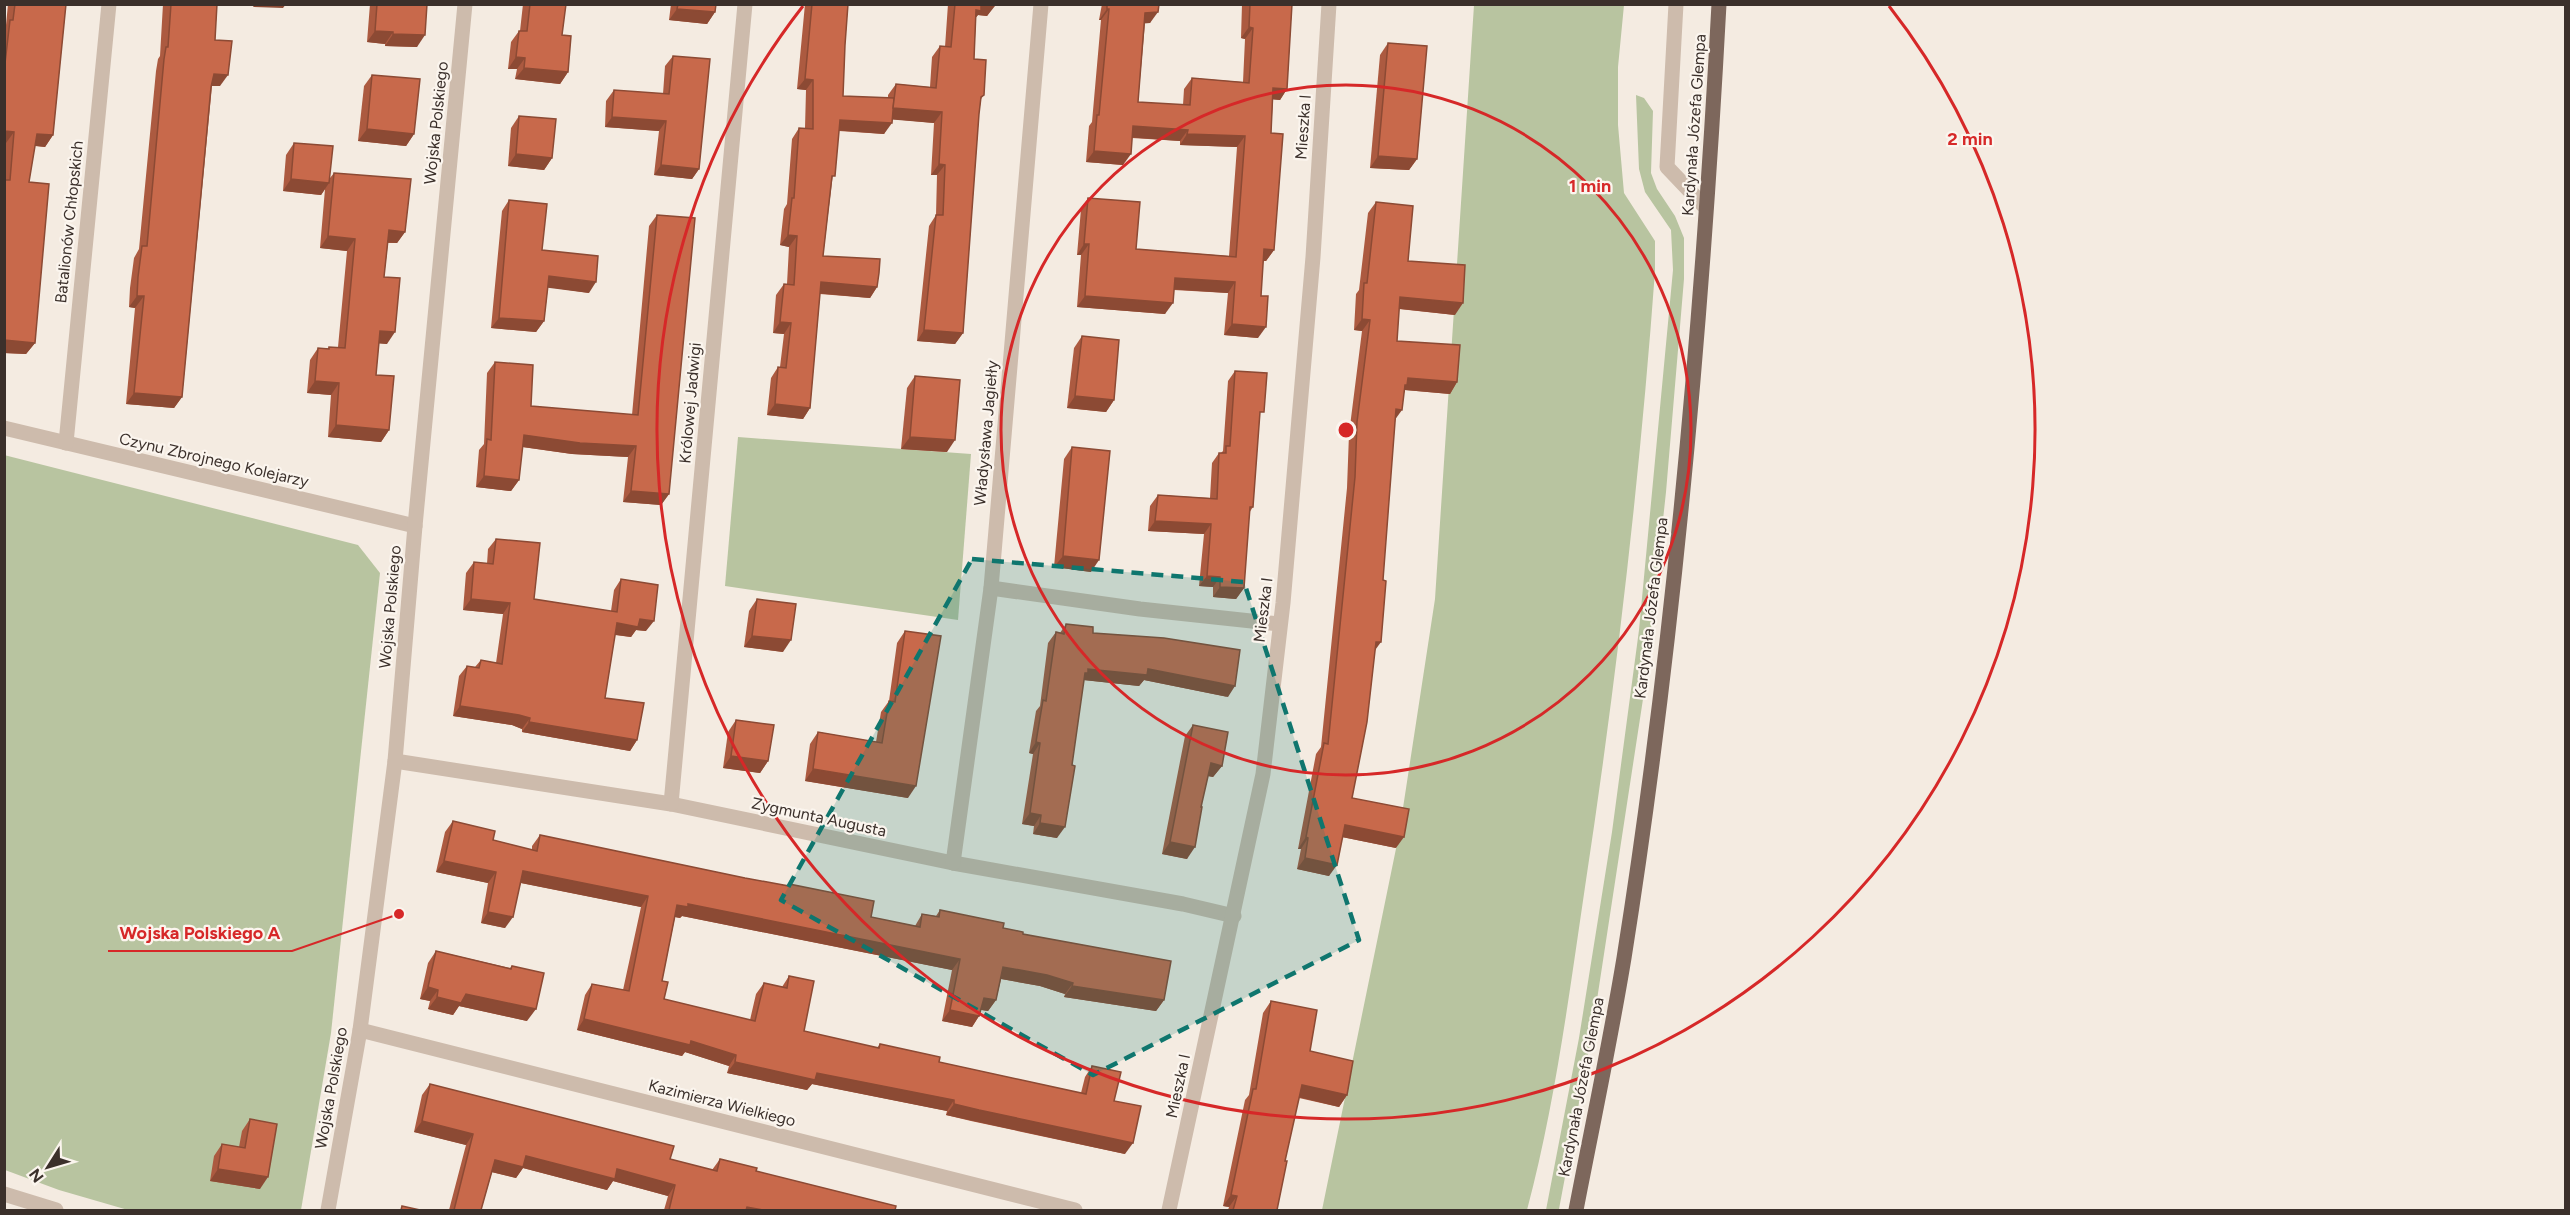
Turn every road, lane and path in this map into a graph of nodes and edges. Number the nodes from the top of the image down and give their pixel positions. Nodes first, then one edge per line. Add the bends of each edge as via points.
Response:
1 (108, 4) edge
2 (465, 4) edge
3 (745, 4) edge
4 (1041, 4) edge
5 (1329, 4) edge
6 (1676, 4) edge
7 (1719, 4) edge
8 (1706, 208) junction
9 (4, 428) edge
10 (66, 443) junction
11 (415, 526) junction
12 (991, 588) junction
13 (1279, 624) junction
14 (395, 761) junction
15 (671, 804) junction
16 (953, 863) junction
17 (1234, 916) junction
18 (360, 1030) junction
19 (4, 1194) edge
20 (56, 1210) edge
21 (328, 1210) edge
22 (1075, 1210) edge
23 (1169, 1210) edge
24 (1576, 1210) edge

1 - 10 street, Batalionów Chłopskich
2 - 11 street, Wojska Polskiego
3 - 15 street, Królowej Jadwigi
4 - 12 street, Władysława Jagiełły
5 - 13 street, Mieszka I via 1313,257
6 - 8 street via 1668,167
7 - 8 main road, Kardynała Józefa Glempa
8 - 24 main road, Kardynała Józefa Glempa via 1669,630 1624,959
9 - 10 street, Czynu Zbrojnego Kolejarzy
10 - 11 street, Czynu Zbrojnego Kolejarzy
11 - 14 street, Wojska Polskiego
12 - 13 street
12 - 16 street, Władysława Jagiełły
13 - 17 street, Mieszka I via 1263,774
14 - 15 street, Zygmunta Augusta
14 - 18 street, Wojska Polskiego
15 - 16 street, Zygmunta Augusta
16 - 17 street, Zygmunta Augusta
17 - 23 street, Mieszka I
18 - 21 street, Wojska Polskiego
18 - 22 street, Kazimierza Wielkiego
19 - 20 street

